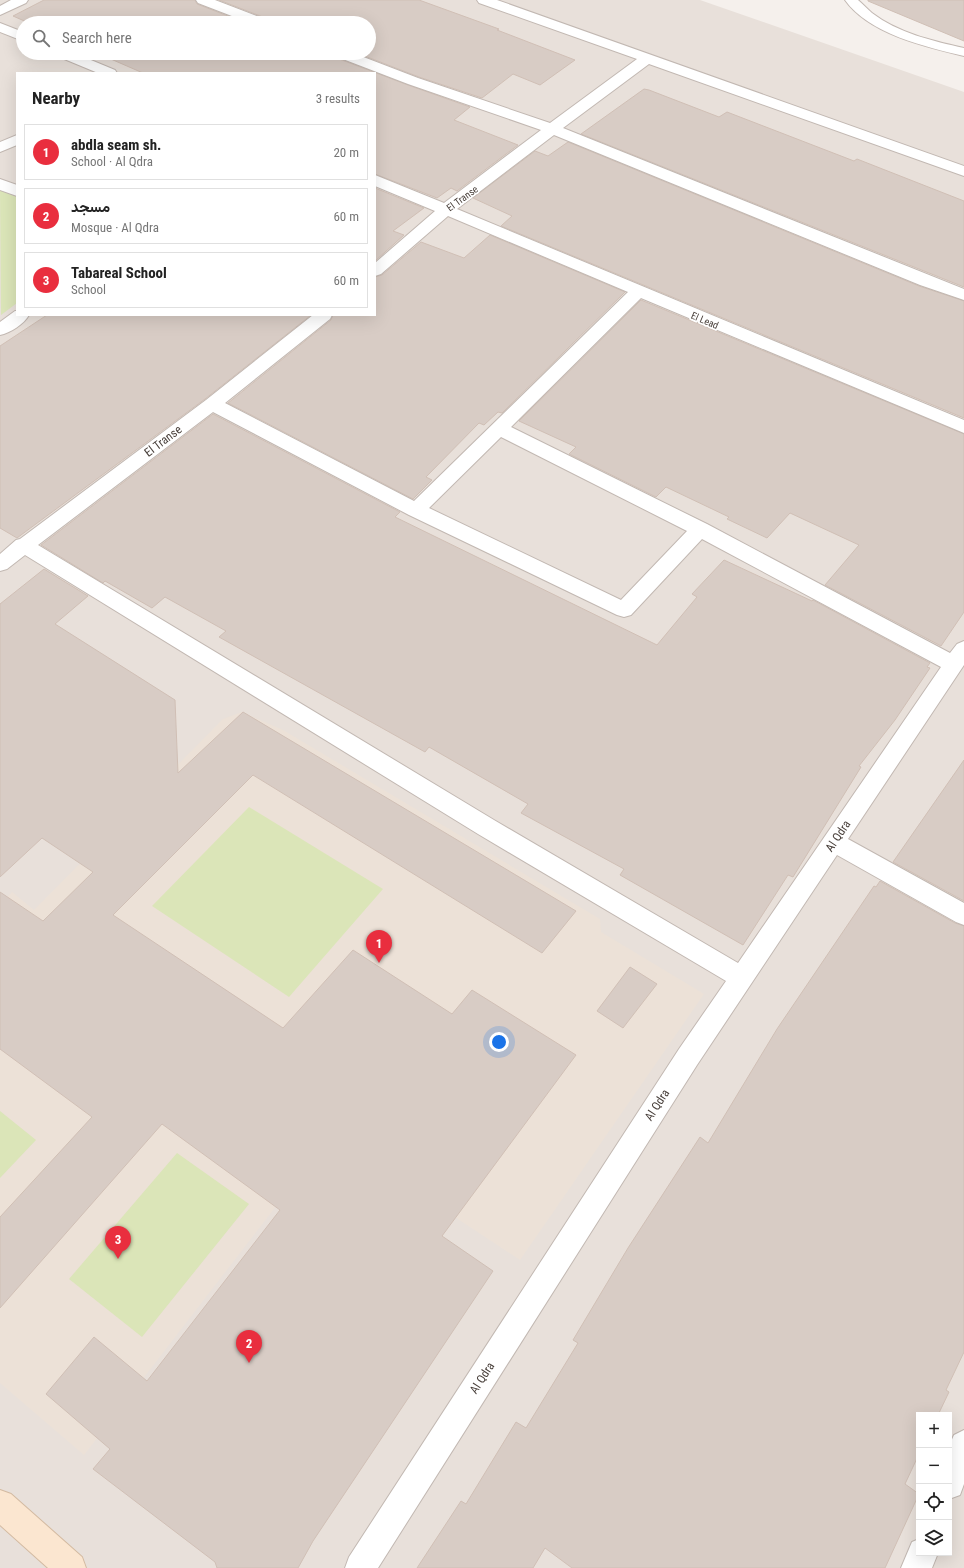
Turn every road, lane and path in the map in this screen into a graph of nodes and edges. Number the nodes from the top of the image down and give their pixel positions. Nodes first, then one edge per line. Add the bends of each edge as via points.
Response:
1 (22, 0) edge
2 (203, 0) edge
3 (484, 0) edge
4 (851, 0) edge
5 (0, 11) edge
6 (244, 16) edge
7 (0, 27) edge
8 (16, 34) edge
9 (964, 52) edge
10 (648, 58) junction
11 (79, 60) edge
12 (358, 60) edge
13 (108, 72) edge
14 (552, 129) junction
15 (16, 139) edge
16 (0, 148) edge
17 (964, 171) edge
18 (376, 180) edge
19 (0, 184) edge
20 (16, 192) edge
21 (446, 209) junction
22 (376, 270) edge
23 (638, 292) junction
24 (964, 295) edge
25 (19, 316) edge
26 (323, 316) edge
27 (2, 326) edge
28 (212, 404) junction
29 (964, 427) edge
30 (498, 428) junction
31 (416, 510) junction
32 (700, 529) junction
33 (23, 545) junction
34 (0, 564) edge
35 (958, 656) edge
36 (834, 842) junction
37 (964, 915) edge
38 (742, 978) junction
39 (964, 1444) edge
40 (952, 1476) edge
41 (0, 1505) edge
42 (922, 1556) edge
43 (71, 1568) edge
44 (360, 1568) edge
45 (916, 1568) edge

1 - 5 street
2 - 6 street
3 - 10 street
4 - 9 lane via 867,15 922,42
7 - 8 street
10 - 14 street, El Transe
10 - 17 street
11 - 13 street
12 - 14 street
14 - 21 street, El Transe
14 - 24 street
15 - 16 street
18 - 21 street, El Lead
19 - 20 street
21 - 22 street, El Transe
21 - 23 street, El Lead
23 - 29 street, El Lead
23 - 30 street
25 - 27 street
26 - 28 street, El Transe
28 - 31 street
28 - 33 street, El Transe
30 - 31 street
30 - 32 street
31 - 32 street via 624,610
32 - 35 street
33 - 34 street, El Transe
33 - 38 street via 479,822
35 - 36 street, Al Qdra
36 - 37 street
36 - 38 street, Al Qdra
38 - 44 street, Al Qdra via 688,1057
39 - 40 street
41 - 43 street
42 - 45 street

